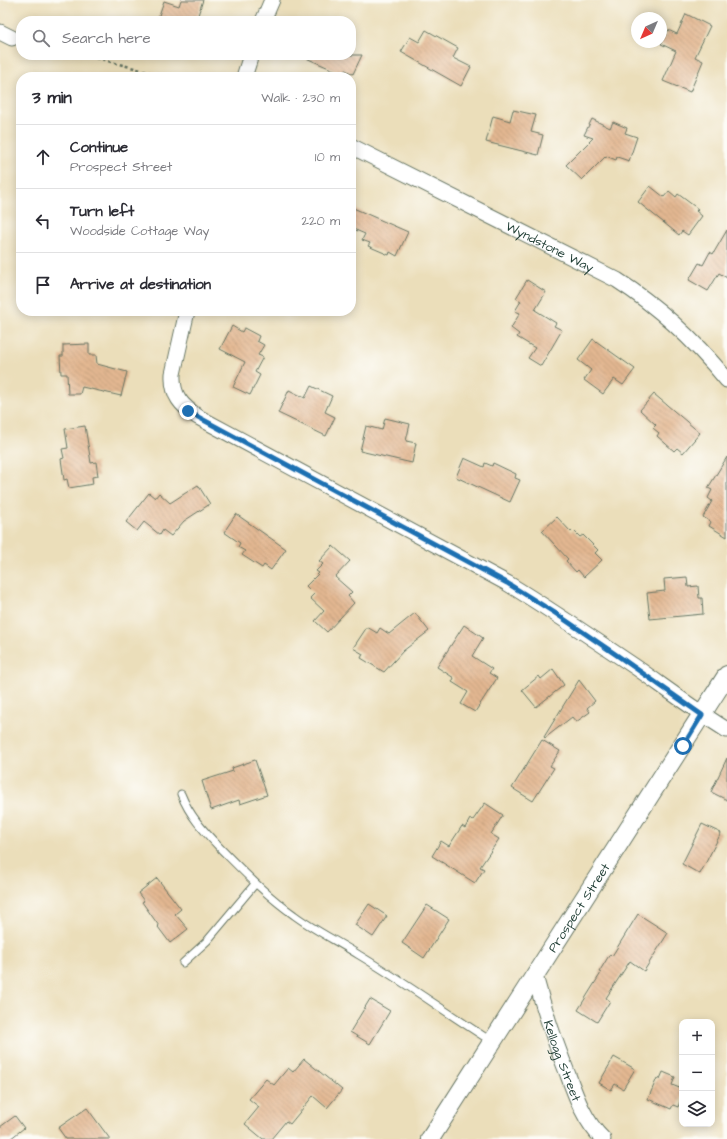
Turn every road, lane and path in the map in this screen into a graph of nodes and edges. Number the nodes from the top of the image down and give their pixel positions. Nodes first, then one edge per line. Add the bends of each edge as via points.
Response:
1 (272, 0) edge
2 (265, 16) edge
3 (104, 60) edge
4 (249, 60) edge
5 (149, 72) edge
6 (246, 72) edge
7 (356, 149) edge
8 (186, 316) edge
9 (727, 380) edge
10 (727, 675) edge
11 (702, 715) junction
12 (727, 730) edge
13 (181, 794) dead end
14 (255, 884) junction
15 (183, 963) dead end
16 (535, 976) junction
17 (493, 1043) junction
18 (430, 1139) edge
19 (603, 1139) edge

1 - 2 street
3 - 5 path
4 - 6 street
7 - 9 street, Wyndstone Way via 616,280 668,319
8 - 11 street via 173,374 175,394 185,407 198,417 507,583 615,653
10 - 11 street, Prospect Street
11 - 12 street
11 - 16 street, Prospect Street
13 - 14 lane via 191,815 200,826
14 - 15 lane via 207,941
14 - 17 lane via 314,929 359,955
16 - 17 street, Prospect Street
16 - 19 street, Kellogg Street via 549,1026 572,1085 583,1111
17 - 18 street, Prospect Street

